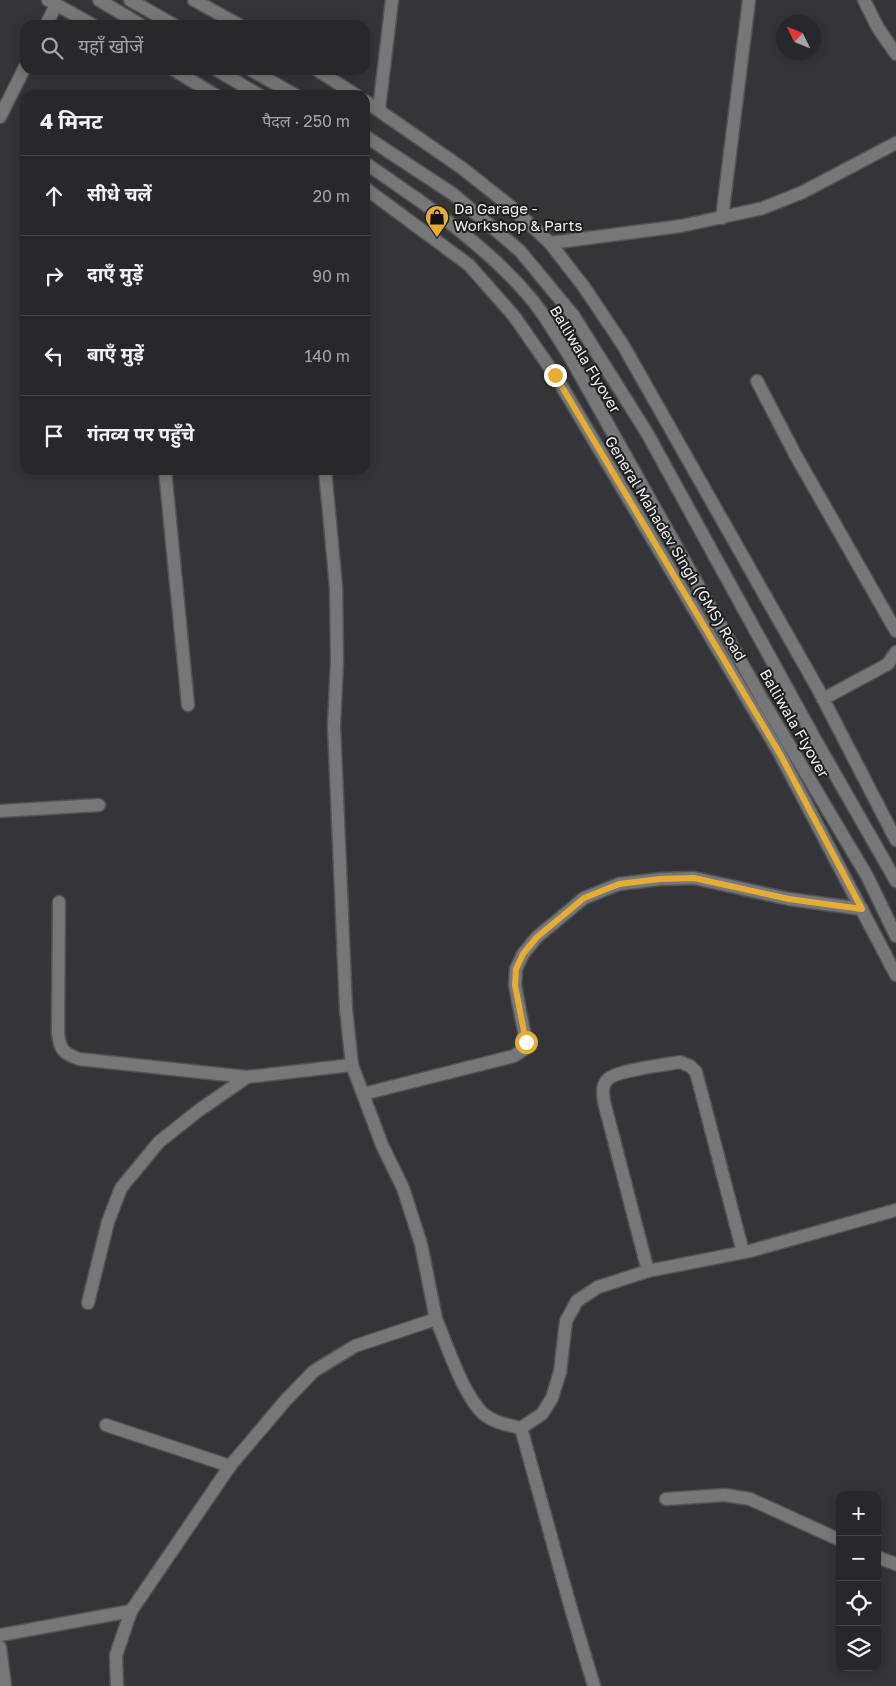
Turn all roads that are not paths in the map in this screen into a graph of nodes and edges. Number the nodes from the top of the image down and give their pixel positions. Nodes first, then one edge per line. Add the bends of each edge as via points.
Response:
1 (99, 0) edge
2 (130, 0) edge
3 (194, 0) edge
4 (392, 0) edge
5 (749, 0) edge
6 (864, 0) edge
7 (52, 2) edge
8 (47, 20) edge
9 (84, 20) edge
10 (133, 20) edge
11 (165, 20) edge
12 (230, 20) edge
13 (896, 54) edge
14 (21, 75) edge
15 (182, 75) edge
16 (226, 75) edge
17 (260, 75) edge
18 (325, 75) edge
19 (207, 90) edge
20 (251, 90) edge
21 (285, 90) edge
22 (348, 90) edge
23 (370, 103) edge
24 (379, 109) junction
25 (0, 117) edge
26 (370, 139) edge
27 (896, 143) edge
28 (370, 167) edge
29 (370, 192) edge
30 (722, 218) junction
31 (550, 243) junction
32 (757, 381) dead end
33 (166, 475) edge
34 (326, 475) edge
35 (896, 631) edge
36 (896, 652) edge
37 (823, 699) junction
38 (188, 705) dead end
39 (99, 805) dead end
40 (0, 811) edge
41 (896, 840) edge
42 (896, 881) edge
43 (59, 902) dead end
44 (862, 909) junction
45 (896, 936) edge
46 (896, 975) edge
47 (352, 1065) junction
48 (247, 1077) junction
49 (363, 1094) junction
50 (896, 1210) edge
51 (743, 1252) junction
52 (648, 1271) junction
53 (88, 1303) dead end
54 (436, 1319) junction
55 (106, 1425) dead end
56 (521, 1428) junction
57 (230, 1466) junction
58 (666, 1499) dead end
59 (836, 1538) edge
60 (881, 1558) edge
61 (896, 1564) edge
62 (132, 1611) junction
63 (0, 1635) edge
64 (0, 1647) edge
65 (1, 1669) edge
66 (4, 1686) edge
67 (117, 1686) edge
68 (594, 1686) edge

1 - 10 street
2 - 11 street
3 - 12 street
4 - 24 street
5 - 30 street
6 - 13 street
7 - 8 street
7 - 9 street
14 - 25 street
15 - 19 street
16 - 20 street
17 - 21 street
18 - 22 street
23 - 24 street
24 - 31 street via 462,168
26 - 42 street, Balliwala Flyover via 452,194 520,251 573,315 647,433
27 - 30 street via 803,192 762,208
28 - 45 street, Balliwala Flyover via 491,256 533,302 568,355 763,701 867,876
29 - 44 street, General Mahadev Singh (GMS) Road via 469,265 514,316 555,375 780,754
30 - 31 street
31 - 37 street via 624,345
32 - 35 street
33 - 38 street
34 - 47 street via 336,587 334,726 346,1009
36 - 37 street via 888,664
37 - 41 street
39 - 40 street
43 - 48 street via 58,1033 59,1046 66,1055
44 - 46 street, General Mahadev Singh (GMS) Road
44 - 49 street via 789,899 694,878 619,884 584,898 537,937 523,954 516,969 515,985 526,1042 523,1050 514,1056
47 - 48 street
47 - 49 street
48 - 53 street via 159,1142 121,1188 108,1222
49 - 54 street via 403,1188 420,1244
50 - 51 street
51 - 52 street
51 - 52 street via 696,1072 680,1062 617,1073 602,1088 604,1102
52 - 56 street via 598,1287 577,1301 566,1322 560,1372 552,1398 542,1414
54 - 56 street via 469,1397 485,1415 502,1424
54 - 57 street via 355,1346 314,1371
55 - 57 street
56 - 68 street
57 - 62 street
58 - 59 street via 725,1495 750,1498
60 - 61 street
62 - 63 street
62 - 67 street via 116,1655
64 - 65 street
65 - 66 street

